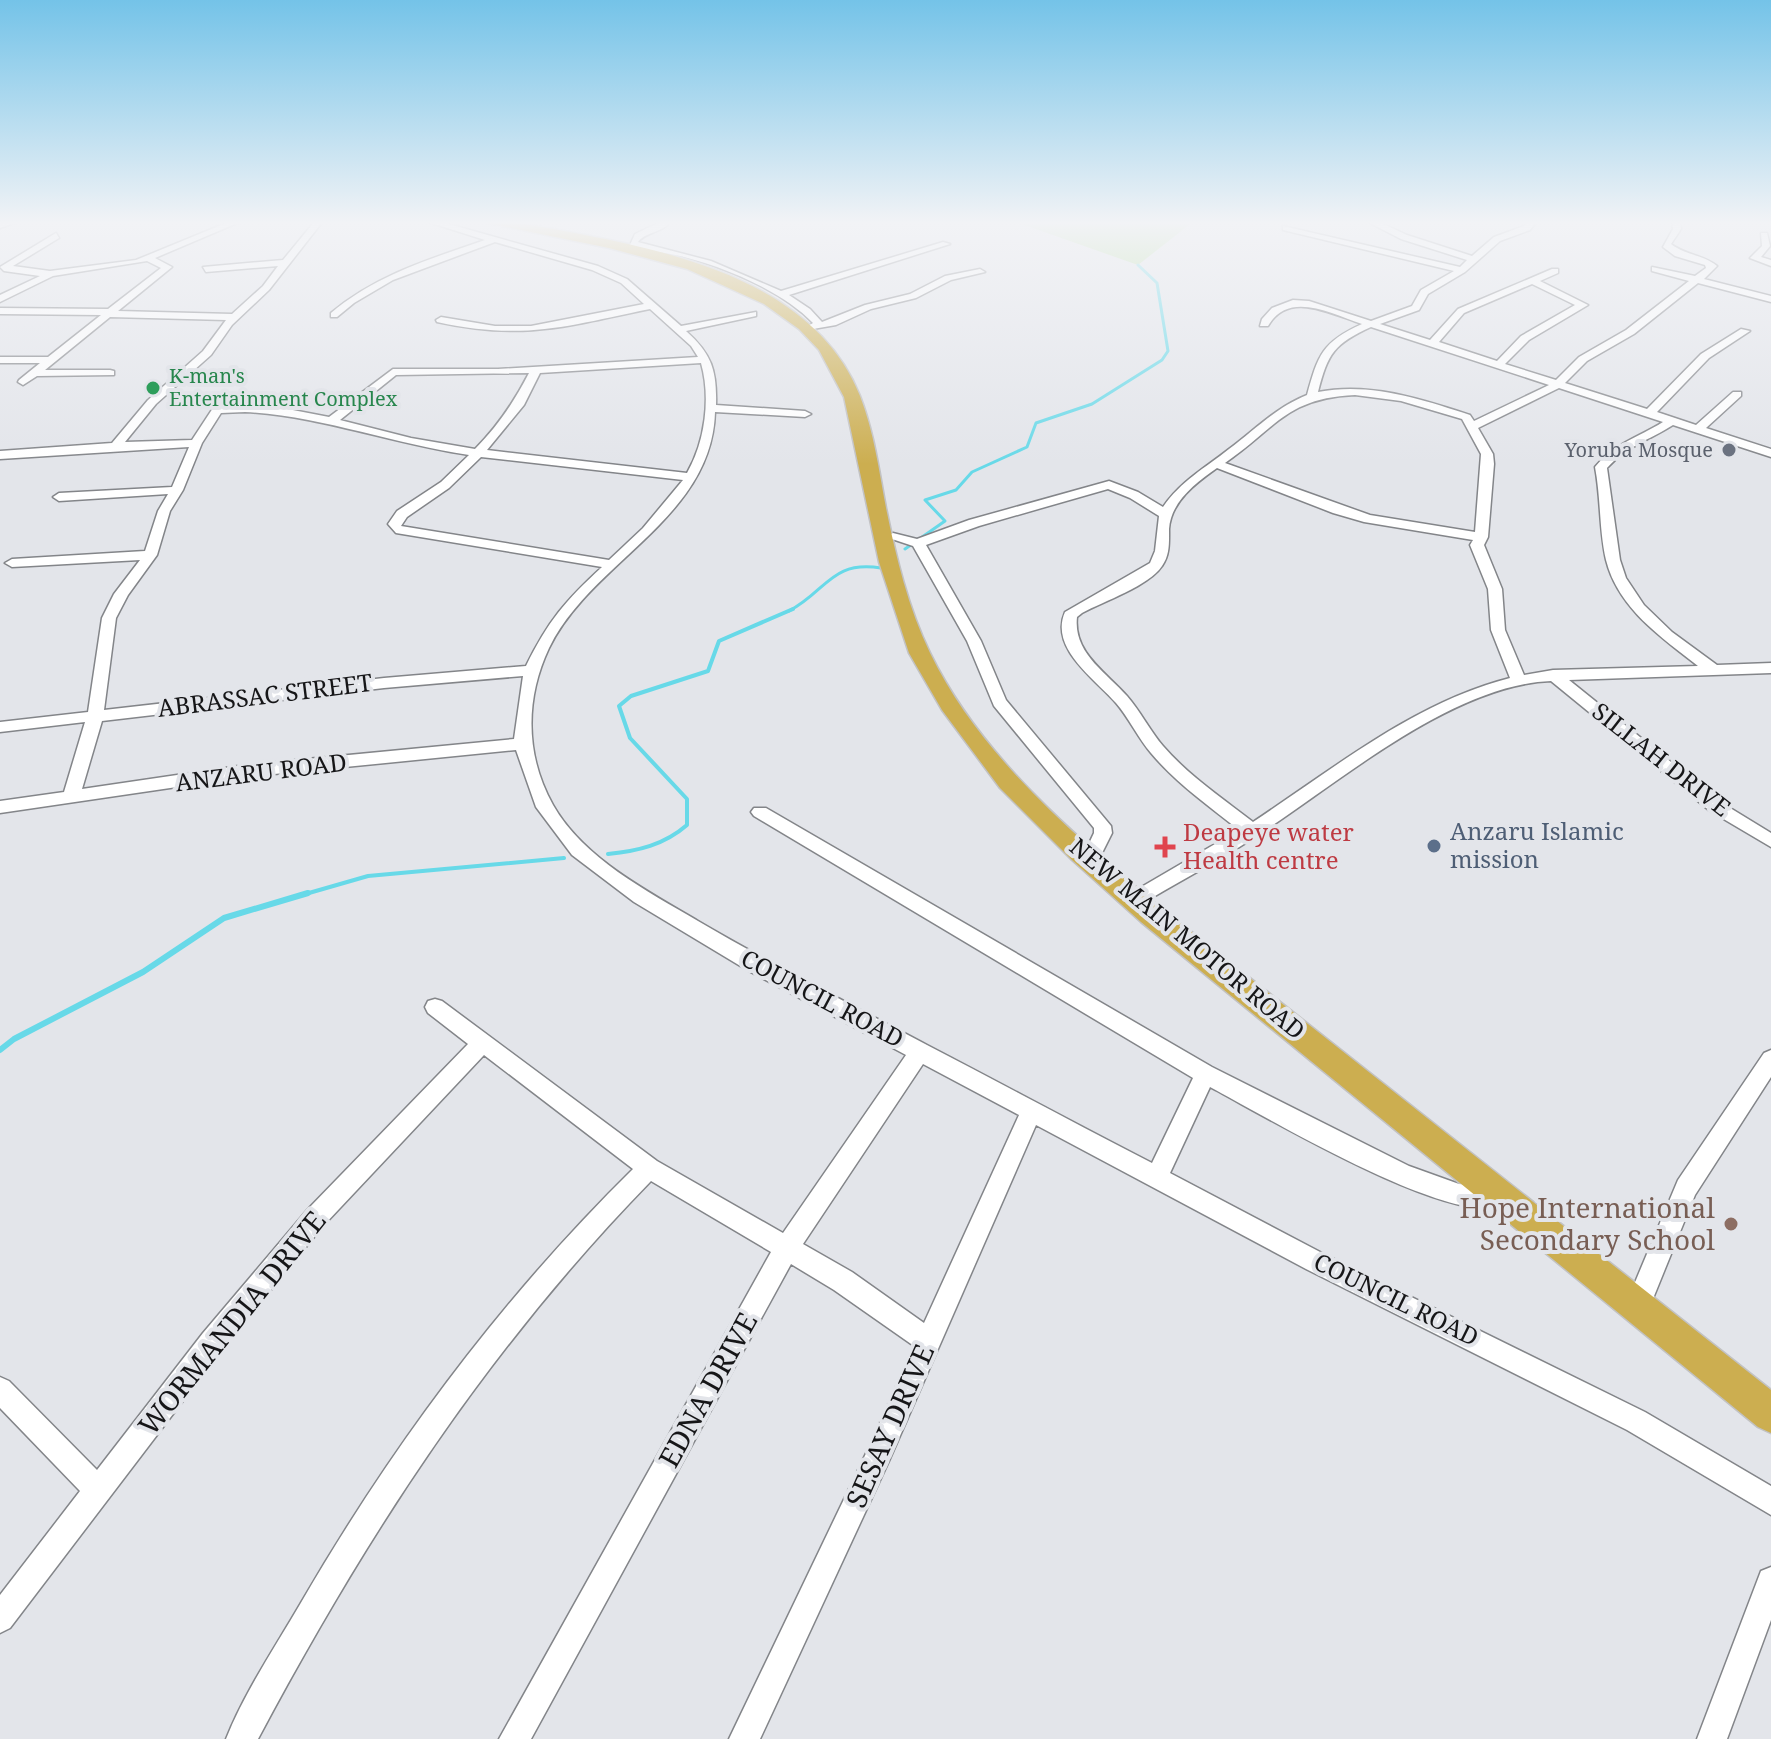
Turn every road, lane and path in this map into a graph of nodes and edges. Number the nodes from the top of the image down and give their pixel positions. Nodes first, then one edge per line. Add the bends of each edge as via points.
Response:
1 (122, 302) edge
2 (250, 302) edge
3 (348, 302) edge
4 (650, 302) edge
5 (768, 302) edge
6 (781, 302) edge
7 (797, 302) edge
8 (886, 302) edge
9 (1299, 302) edge
10 (1300, 302) edge
11 (1419, 302) edge
12 (1483, 302) edge
13 (1577, 302) edge
14 (1665, 302) edge
15 (654, 305) junction
16 (0, 311) edge
17 (108, 313) junction
18 (753, 314) dead end
19 (334, 315) dead end
20 (233, 317) junction
21 (441, 320) dead end
22 (1375, 323) junction
23 (816, 324) junction
24 (1264, 324) dead end
25 (680, 329) junction
26 (1745, 331) dead end
27 (1432, 344) junction
28 (0, 360) edge
29 (51, 360) junction
30 (705, 360) junction
31 (1500, 364) junction
32 (537, 368) junction
33 (34, 373) junction
34 (110, 373) dead end
35 (23, 382) dead end
36 (1557, 385) junction
37 (1737, 394) dead end
38 (1311, 398) junction
39 (712, 408) junction
40 (805, 414) dead end
41 (1649, 414) junction
42 (1672, 421) junction
43 (330, 422) junction
44 (1470, 427) junction
45 (1698, 429) junction
46 (196, 443) junction
47 (116, 446) junction
48 (1771, 453) edge
49 (477, 454) junction
50 (0, 455) edge
51 (1215, 463) junction
52 (691, 477) junction
53 (177, 490) junction
54 (59, 497) dead end
55 (1165, 514) junction
56 (893, 537) junction
57 (1481, 537) junction
58 (918, 543) junction
59 (150, 555) junction
60 (12, 563) dead end
61 (610, 564) junction
62 (1771, 668) edge
63 (1712, 669) junction
64 (531, 670) junction
65 (1553, 675) junction
66 (1518, 679) junction
67 (95, 716) junction
68 (0, 727) edge
69 (522, 744) junction
70 (71, 798) junction
71 (0, 807) edge
72 (760, 812) dead end
73 (1252, 831) junction
74 (1771, 841) edge
75 (1094, 852) junction
76 (1144, 894) junction
77 (435, 1007) dead end
78 (482, 1043) junction
79 (920, 1051) junction
80 (1771, 1059) edge
81 (1205, 1074) junction
82 (1032, 1110) junction
83 (649, 1168) junction
84 (1156, 1178) junction
85 (1502, 1198) junction
86 (787, 1247) junction
87 (1643, 1292) junction
88 (928, 1341) junction
89 (0, 1390) edge
90 (1771, 1392) edge
91 (1771, 1414) edge
92 (99, 1491) junction
93 (1771, 1501) edge
94 (1771, 1581) edge
95 (0, 1618) edge
96 (241, 1739) edge
97 (514, 1739) edge
98 (744, 1739) edge
99 (1712, 1739) edge

1 - 17 street
2 - 20 street
3 - 19 street
4 - 15 street, COUNCIL ROAD
5 - 85 highway, NEW MAIN MOTOR ROAD via 806,328 831,354 852,396 883,537 913,639 998,770 1085,859 1162,925
6 - 23 highway, NEW MAIN MOTOR ROAD
7 - 23 street
8 - 23 street
9 - 24 street via 1273,312
10 - 22 street
11 - 22 street via 1416,308
12 - 27 street via 1458,313
13 - 31 street via 1583,305 1532,335
14 - 36 street via 1630,332 1583,359
15 - 21 street via 542,328 476,328
15 - 25 street, COUNCIL ROAD
16 - 17 street
17 - 20 street
17 - 29 street
18 - 25 street
20 - 47 street via 201,359 152,402
22 - 27 street
22 - 38 street via 1327,351
23 - 56 highway, NEW MAIN MOTOR ROAD via 861,393
25 - 30 street, COUNCIL ROAD
26 - 41 street via 1705,356
27 - 31 street
28 - 29 street
29 - 33 street
30 - 32 street
30 - 39 street, COUNCIL ROAD
31 - 36 street
32 - 43 street via 393,372
32 - 49 street via 518,405
33 - 34 street
33 - 35 street
36 - 41 street
36 - 44 street
37 - 45 street
38 - 44 street via 1350,392 1384,396 1466,417
38 - 51 street via 1287,407
39 - 40 street
39 - 52 street, COUNCIL ROAD via 702,458
41 - 42 street
42 - 45 street
42 - 63 street via 1620,447 1601,467 1609,495 1613,561 1626,590 1654,623
43 - 46 street via 258,408 217,410
43 - 49 street
44 - 57 street via 1487,454
45 - 48 street
46 - 47 street
46 - 53 street
47 - 50 street
49 - 52 street
49 - 61 street via 445,485 402,514 395,528
51 - 55 street via 1186,484
51 - 57 street via 1369,519
52 - 61 street, COUNCIL ROAD via 648,531
53 - 54 street
53 - 59 street
55 - 58 street via 1109,485
55 - 73 street via 1156,566 1070,615 1072,642 1125,702 1160,753
56 - 58 street
56 - 75 highway, NEW MAIN MOTOR ROAD via 924,637 959,698 1011,766
57 - 66 street via 1477,545 1495,589 1498,630
58 - 75 street via 974,641 999,702 1102,826
59 - 60 street
59 - 67 street via 109,618
61 - 64 street, COUNCIL ROAD via 559,616
62 - 63 street
63 - 65 street
64 - 67 street, ABRASSAC STREET
64 - 69 street, COUNCIL ROAD
65 - 66 street
65 - 74 street, SILLAH DRIVE via 1716,807
66 - 73 street via 1430,715
67 - 68 street, ABRASSAC STREET
67 - 70 street
69 - 70 street, ANZARU ROAD via 245,771
69 - 79 street, COUNCIL ROAD via 545,807 600,869 754,964
70 - 71 street, ANZARU ROAD
72 - 81 street
73 - 76 street
75 - 76 highway, NEW MAIN MOTOR ROAD
76 - 87 highway, NEW MAIN MOTOR ROAD
77 - 78 street
78 - 83 street
78 - 92 street, WORMANDIA DRIVE via 316,1217
79 - 82 street, COUNCIL ROAD
79 - 86 street, EDNA DRIVE
80 - 87 street via 1686,1188
81 - 84 street
81 - 85 street via 1403,1175 1459,1195
82 - 84 street, COUNCIL ROAD
82 - 88 street, SESAY DRIVE
83 - 86 street
83 - 96 street via 518,1310 434,1424 279,1666
84 - 93 street, COUNCIL ROAD via 1636,1421
85 - 91 highway, NEW MAIN MOTOR ROAD
86 - 88 street
86 - 97 street, EDNA DRIVE
87 - 90 highway, NEW MAIN MOTOR ROAD
88 - 98 street, SESAY DRIVE
89 - 92 street
92 - 95 street, WORMANDIA DRIVE
94 - 99 street

